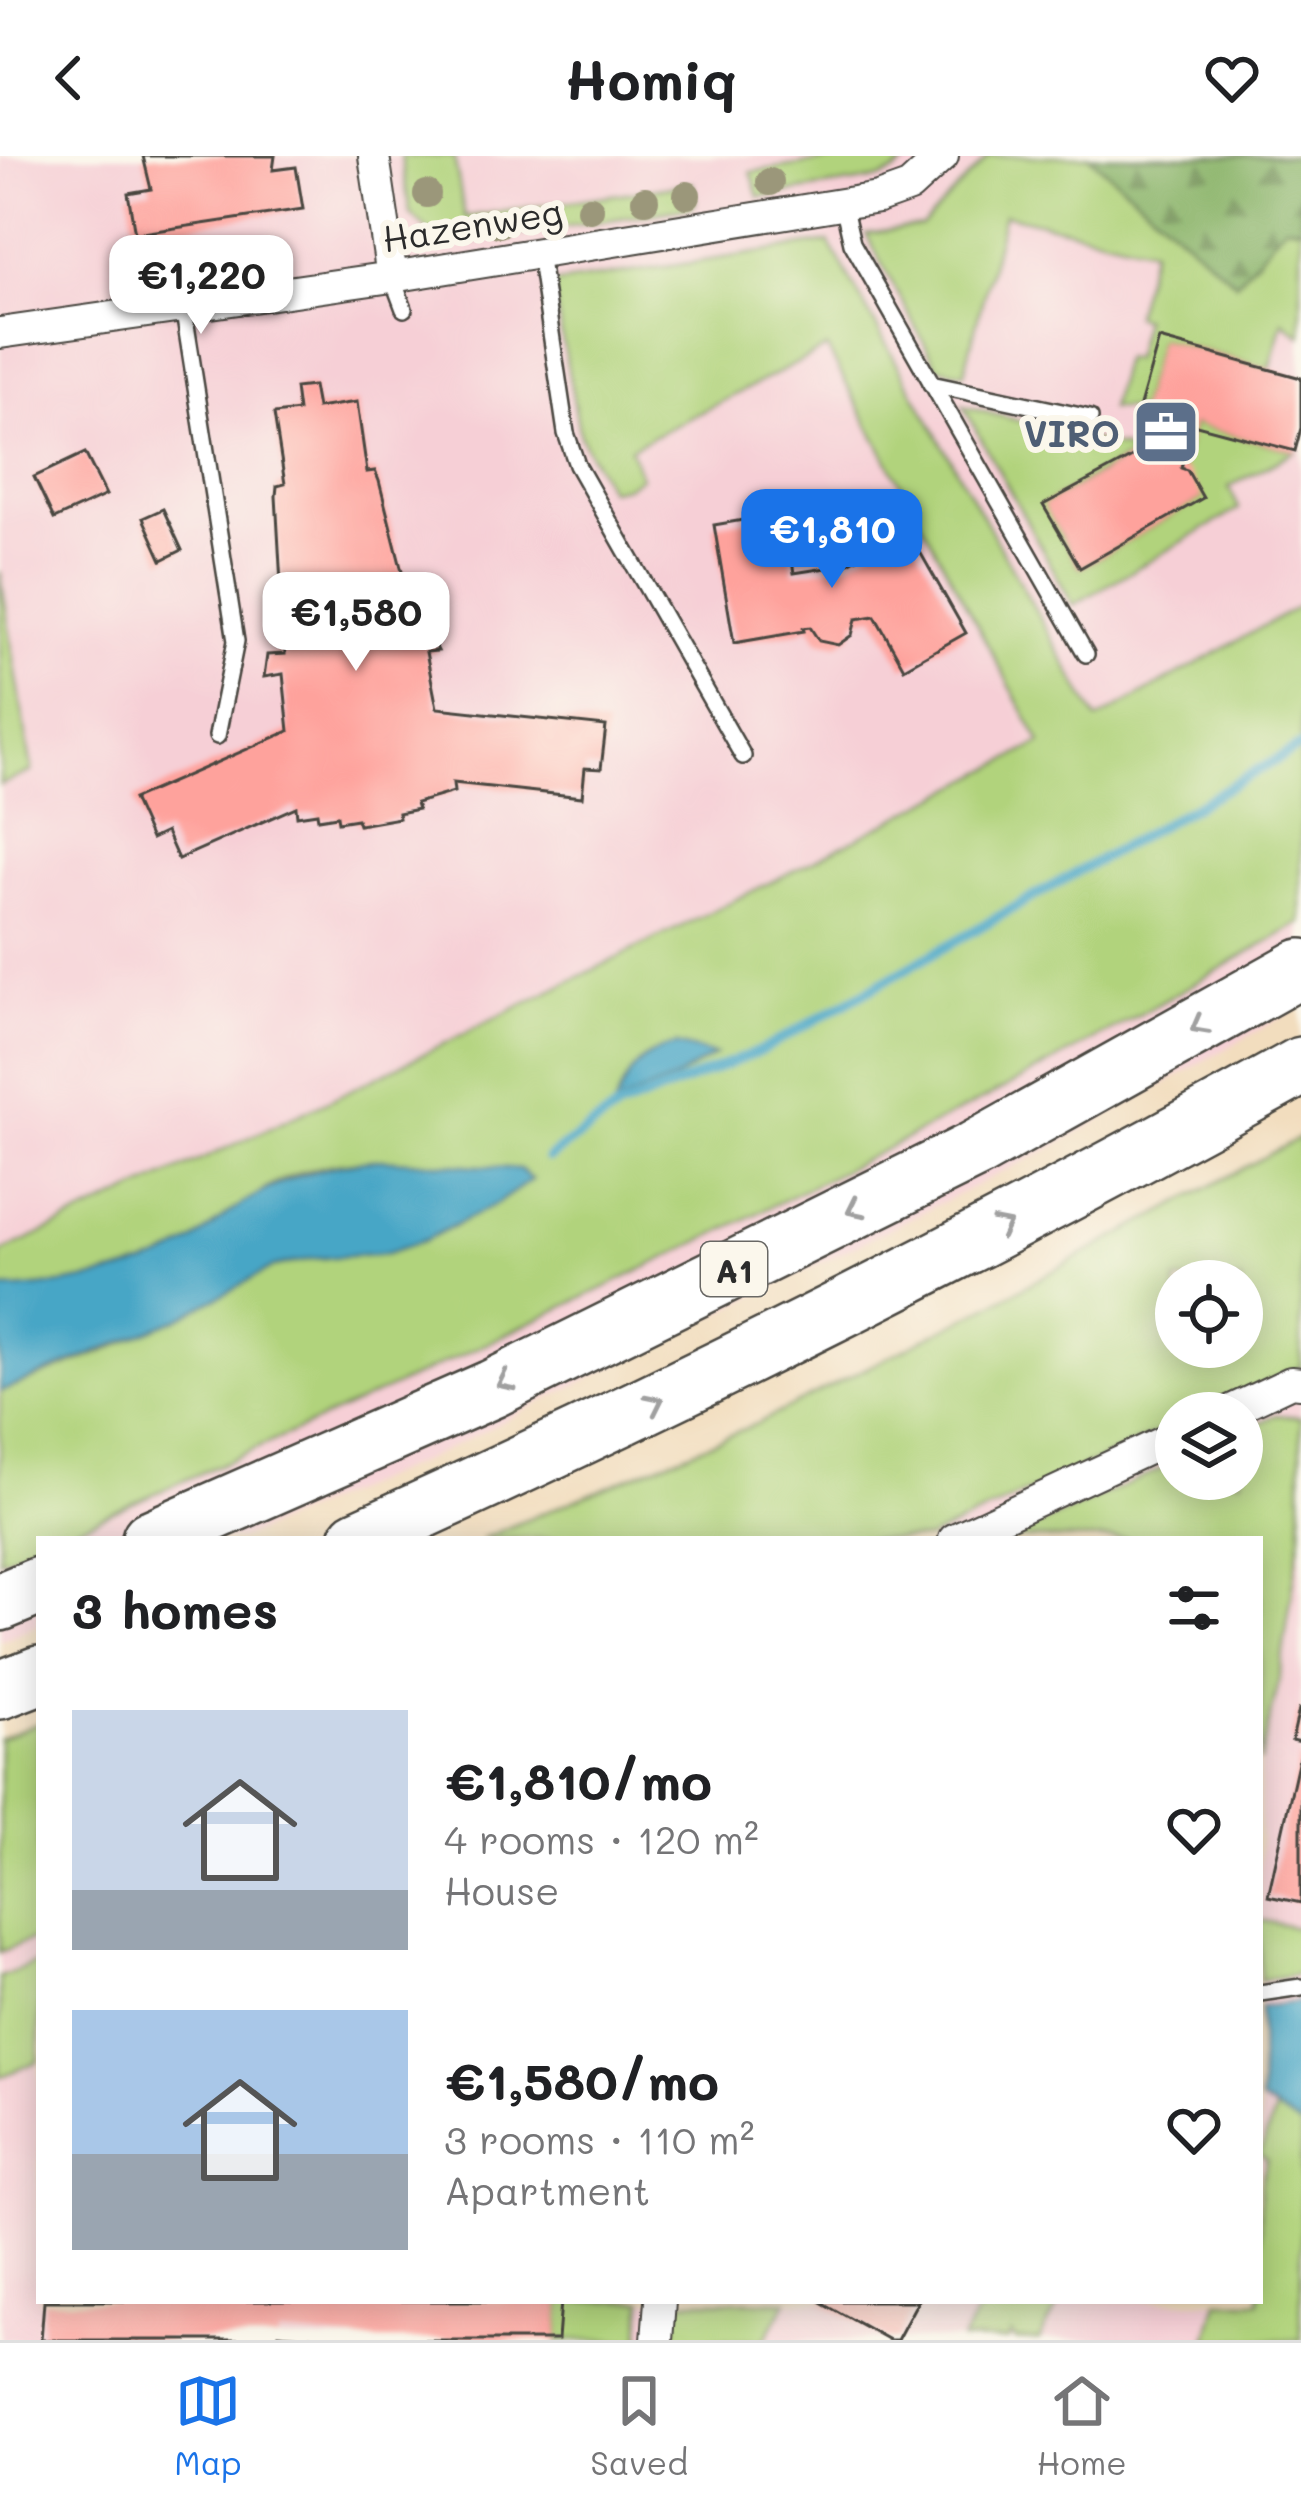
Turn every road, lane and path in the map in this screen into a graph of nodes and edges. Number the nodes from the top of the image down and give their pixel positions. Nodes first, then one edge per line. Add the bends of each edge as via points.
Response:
1 (374, 156) edge
2 (943, 156) edge
3 (842, 204) junction
4 (539, 253) junction
5 (392, 277) junction
6 (183, 307) junction
7 (404, 309) dead end
8 (0, 334) edge
9 (931, 384) junction
10 (1090, 418) dead end
11 (1086, 654) dead end
12 (217, 736) dead end
13 (743, 756) dead end
14 (1301, 968) edge
15 (1301, 1066) edge
16 (1301, 1383) edge
17 (1263, 1395) edge
18 (1155, 1446) edge
19 (158, 1536) edge
20 (365, 1536) edge
21 (960, 1536) edge
22 (36, 1587) edge
23 (0, 1602) edge
24 (36, 1676) edge
25 (0, 1690) edge
26 (1301, 1987) edge
27 (1263, 1993) edge
28 (660, 2304) edge
29 (657, 2340) edge

1 - 5 street
2 - 3 street, Hazenweg via 909,187
3 - 4 street, Hazenweg
3 - 9 lane via 852,243
4 - 5 street, Hazenweg
4 - 13 lane via 577,465
5 - 6 street, Hazenweg
5 - 7 lane
6 - 8 street, Hazenweg
6 - 12 lane via 236,641
9 - 10 lane
9 - 11 lane
14 -> 19 highway, A1 via 975,1150 492,1389
20 -> 15 highway, A1 via 832,1315
16 - 17 street
18 - 21 street
22 - 23 highway
24 - 25 highway
26 - 27 lane
28 - 29 street

